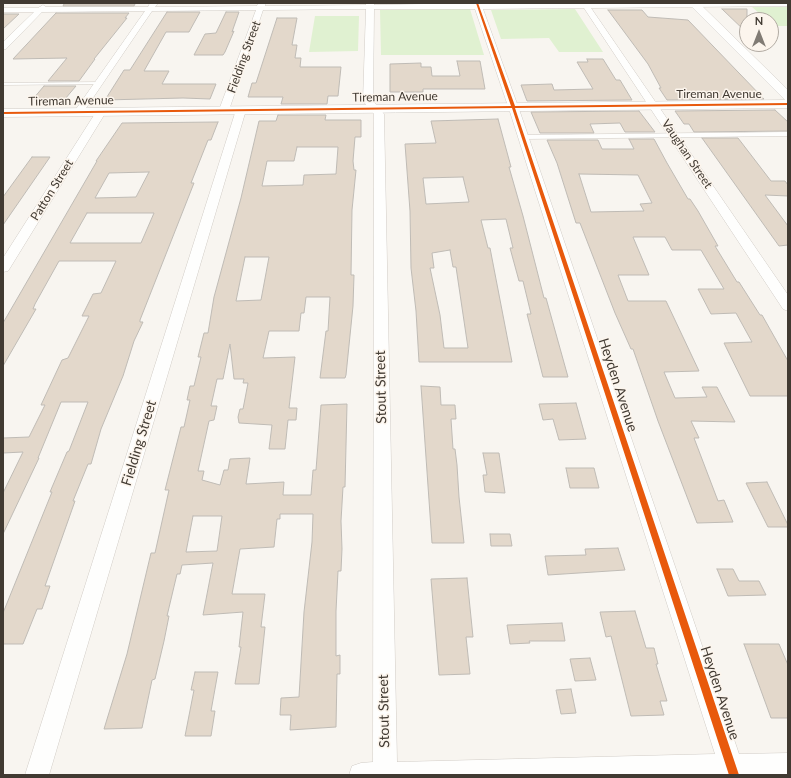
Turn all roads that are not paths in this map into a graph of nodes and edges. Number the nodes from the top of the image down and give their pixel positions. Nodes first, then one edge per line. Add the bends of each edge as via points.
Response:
1 (47, 3) edge
2 (585, 4) edge
3 (694, 4) edge
4 (788, 4) edge
5 (262, 5) edge
6 (370, 5) edge
7 (478, 5) edge
8 (152, 6) edge
9 (3, 10) edge
10 (40, 10) junction
11 (3, 46) edge
12 (99, 83) junction
13 (3, 84) edge
14 (788, 97) edge
15 (788, 104) edge
16 (654, 106) junction
17 (513, 107) junction
18 (374, 109) junction
19 (233, 110) junction
20 (79, 112) junction
21 (101, 112) junction
22 (3, 113) edge
23 (788, 134) edge
24 (674, 135) junction
25 (523, 137) junction
26 (3, 268) edge
27 (788, 306) edge
28 (788, 765) edge
29 (733, 771) edge
30 (37, 775) edge
31 (361, 775) edge
32 (385, 775) edge

1 - 10 street
2 - 3 street
2 - 7 street
2 - 16 street, Vaughan Street
3 - 4 street
3 - 14 street
5 - 6 street
5 - 8 street
5 - 19 street, Fielding Street
6 - 7 street
6 - 18 street, Stout Street via 368,101
7 - 17 street, Heyden Avenue
8 - 10 street
8 - 12 street
9 - 10 street
10 - 11 street
12 - 13 lane
12 - 20 street
15 - 16 street, Tireman Avenue
16 - 17 street, Tireman Avenue
16 - 24 street, Vaughan Street
17 - 18 street, Tireman Avenue
17 - 25 street, Heyden Avenue
18 - 19 street, Tireman Avenue
18 - 32 street, Stout Street via 378,114
19 - 21 street, Tireman Avenue
19 - 30 street, Fielding Street
20 - 21 street, Tireman Avenue
20 - 22 street, Tireman Avenue
21 - 26 street, Patton Street
23 - 24 lane
24 - 25 lane
24 - 27 street, Vaughan Street
25 - 29 street, Heyden Avenue
28 - 29 street
29 - 32 street
31 - 32 street

